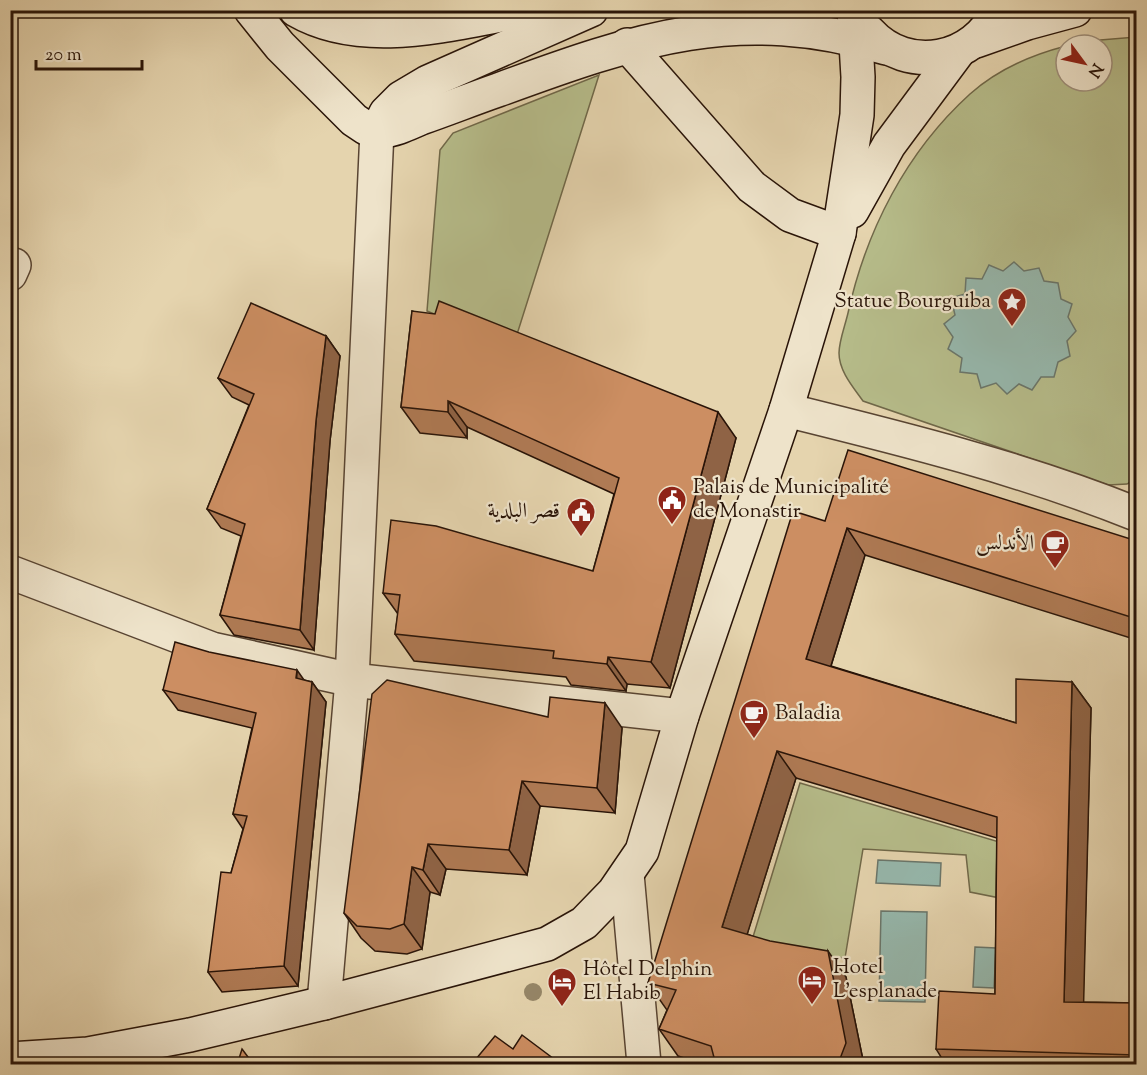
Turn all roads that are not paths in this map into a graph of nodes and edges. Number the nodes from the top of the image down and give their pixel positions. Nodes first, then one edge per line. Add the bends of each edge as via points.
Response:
1 (251, 10) edge
2 (296, 10) edge
3 (529, 10) edge
4 (591, 10) edge
5 (998, 10) edge
6 (1075, 10) edge
7 (863, 27) edge
8 (627, 45) junction
9 (967, 47) junction
10 (377, 130) junction
11 (839, 233) junction
12 (786, 410) junction
13 (1137, 514) edge
14 (10, 572) edge
15 (352, 680) junction
16 (682, 716) junction
17 (627, 874) junction
18 (324, 1003) junction
19 (10, 1059) edge
20 (644, 1065) edge

1 - 10 street via 280,46 354,120
2 - 3 street via 344,30 380,33
4 - 10 street via 428,82 401,98
5 - 9 street via 992,24
6 - 9 street via 1027,23
7 - 8 street via 748,27 684,32
7 - 9 street via 921,58
7 - 11 street via 857,115
8 - 10 street via 388,130
8 - 11 street via 752,188 790,215
9 - 11 street via 889,145
10 - 15 street
11 - 12 street
12 - 13 street via 903,438
12 - 16 street
14 - 15 street via 212,649
15 - 16 street
15 - 18 street
16 - 17 street via 642,852
17 - 18 street via 584,923 547,944
17 - 20 street
18 - 19 street via 88,1054

